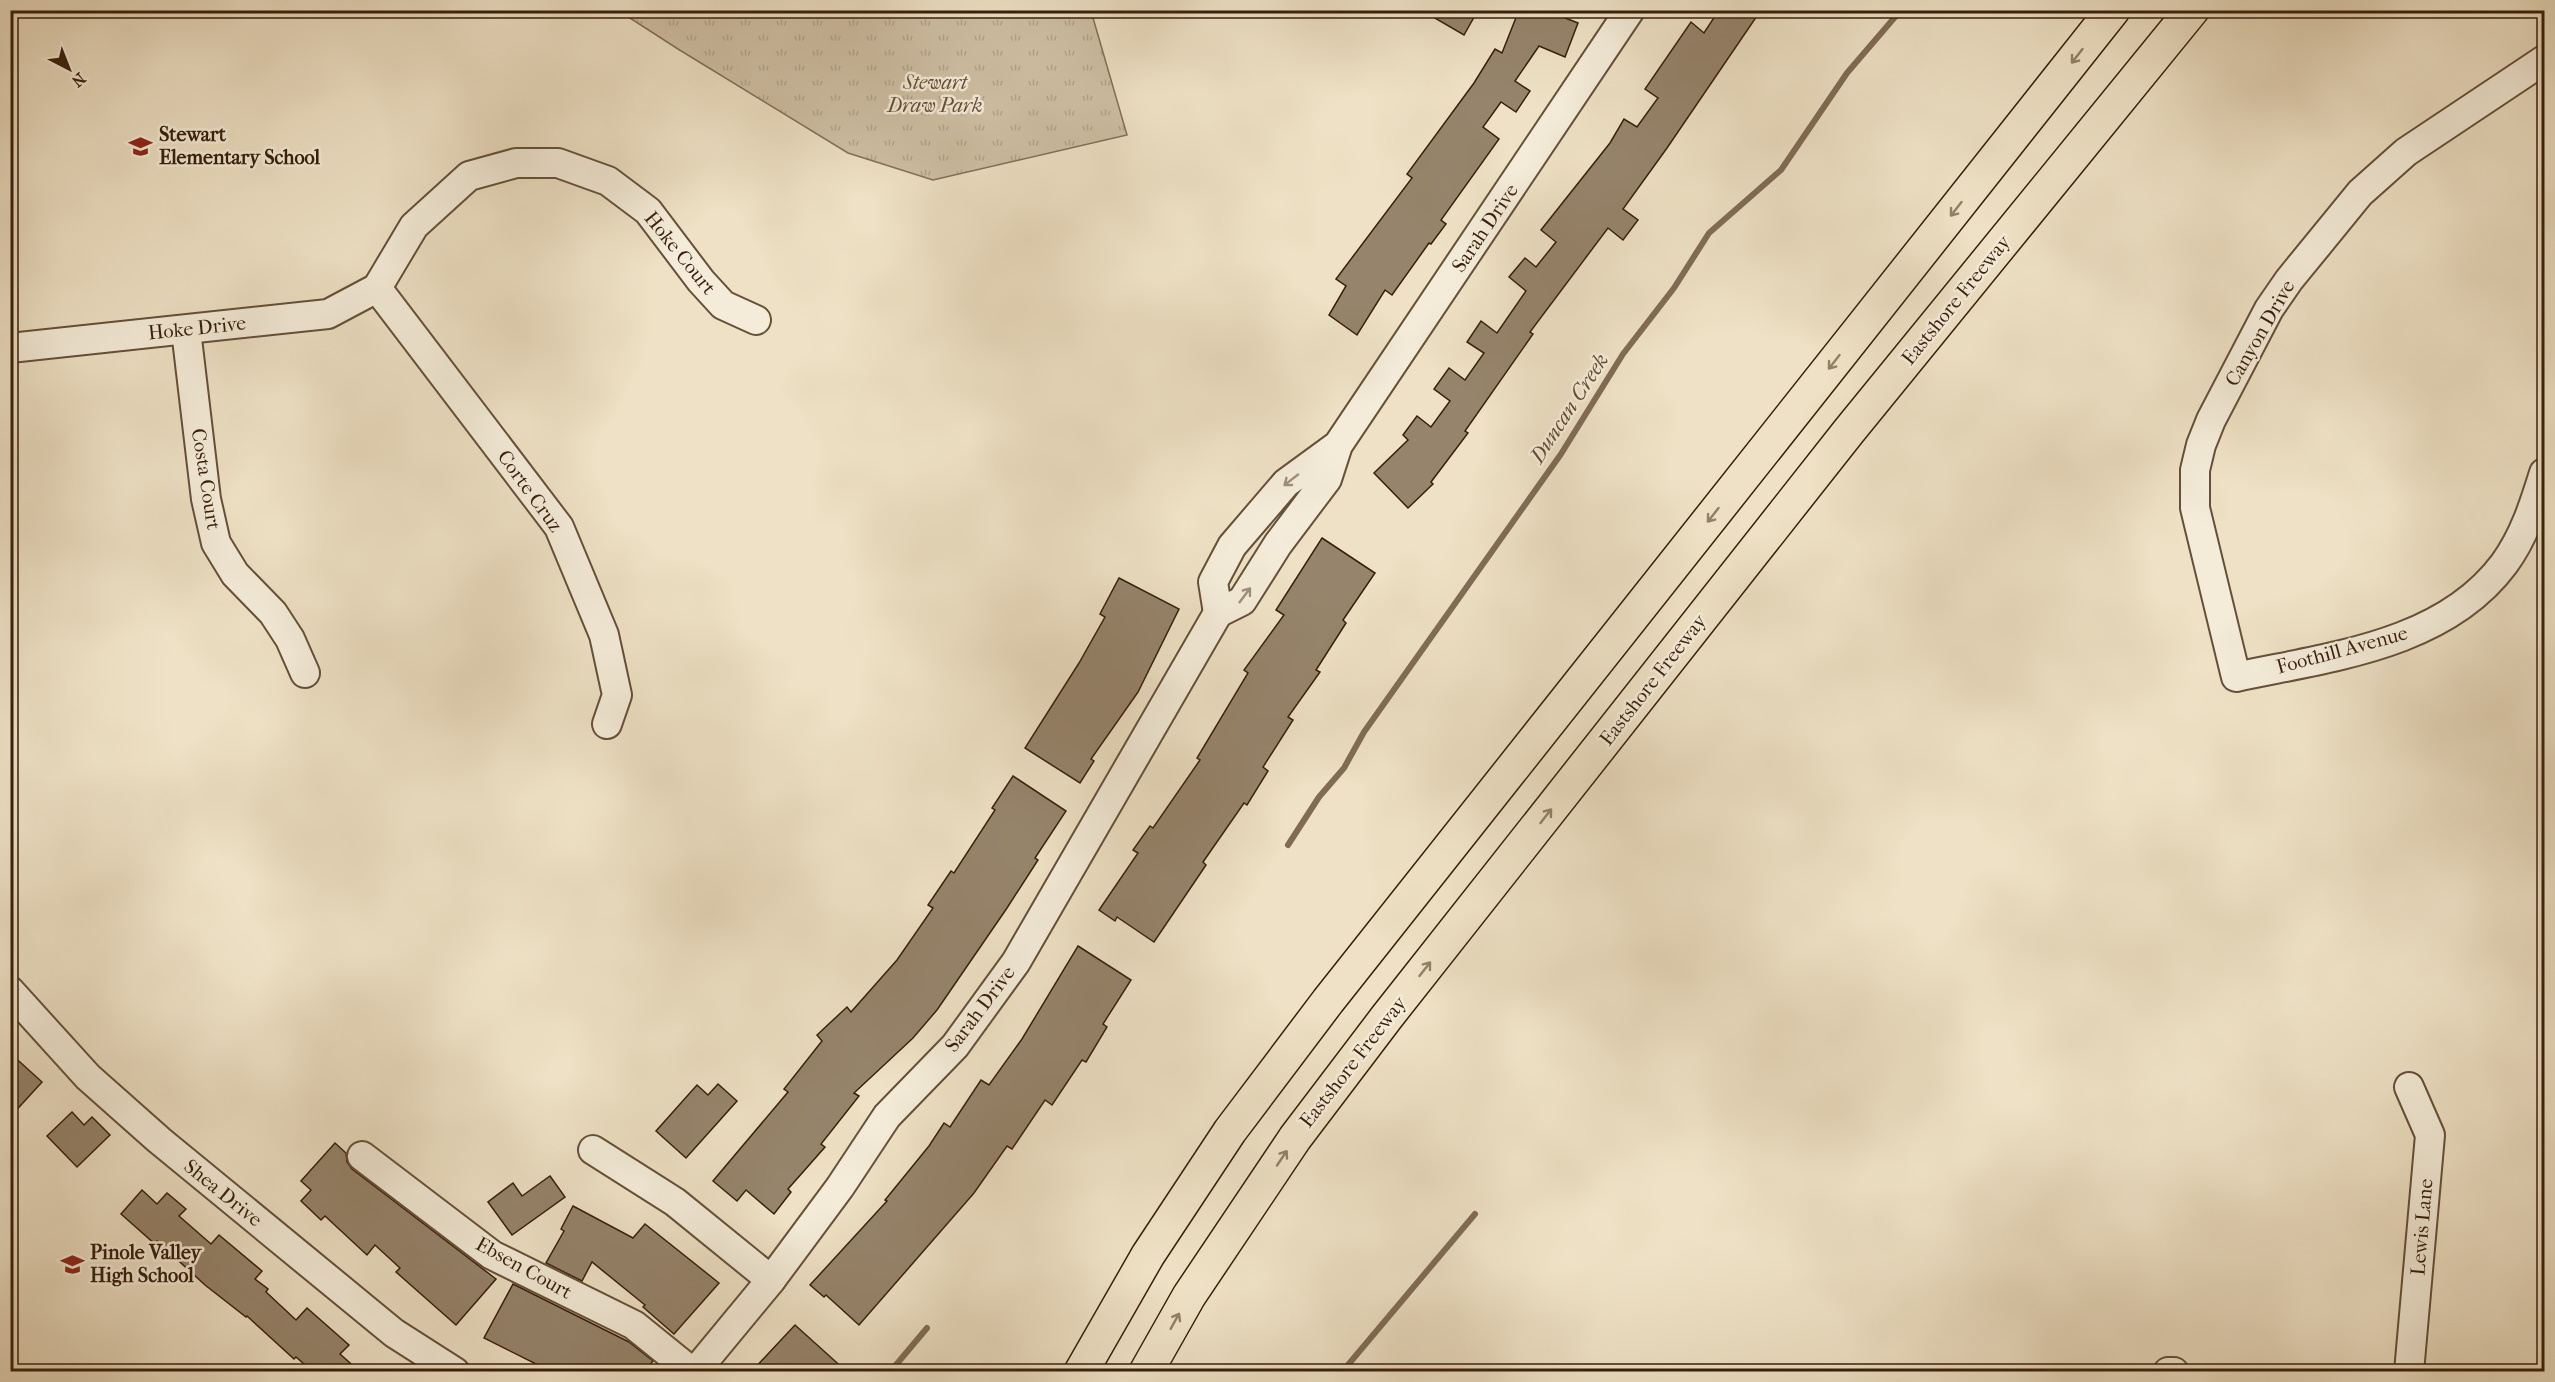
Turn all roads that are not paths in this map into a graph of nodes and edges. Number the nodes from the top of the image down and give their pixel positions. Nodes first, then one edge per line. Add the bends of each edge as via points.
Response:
1 (2113, 10) edge
2 (2192, 10) edge
3 (1622, 13) edge
4 (2544, 60) edge
5 (377, 288) junction
6 (756, 320) dead end
7 (186, 330) junction
8 (10, 348) edge
9 (1338, 445) junction
10 (2544, 473) edge
11 (1218, 613) junction
12 (304, 673) dead end
13 (2236, 677) joint
14 (607, 724) dead end
15 (10, 991) edge
16 (2409, 1087) dead end
17 (593, 1150) dead end
18 (362, 1156) dead end
19 (771, 1280) junction
20 (455, 1371) edge
21 (693, 1371) edge
22 (1081, 1371) edge
23 (1146, 1371) edge
24 (2168, 1371) edge
25 (2174, 1371) edge
26 (2409, 1371) edge

1 -> 22 highway via 1321,1010 1230,1131 1149,1255
23 -> 2 highway, Eastshore Freeway via 1189,1296 1295,1138 1386,1018 1850,431
3 - 9 street, Sarah Drive
4 - 13 street, Canyon Drive via 2406,152 2360,193 2269,309 2211,420 2195,470 2195,508
5 - 6 street, Hoke Court via 414,226 469,176 516,163 558,164 608,181 648,211 723,305
5 - 7 street, Hoke Drive via 327,314
5 - 14 street, Corte Cruz via 559,527 604,635 617,695
7 - 8 street, Hoke Drive
7 - 12 street, Costa Court via 206,499 216,543 235,574 273,613 290,639
11 -> 9 street, Sarah Drive via 1242,601 1278,544 1322,487
9 -> 11 street, Sarah Drive via 1286,483 1232,546 1214,582
10 - 13 street, Foothill Avenue via 2530,516 2504,565 2455,610 2413,632 2367,648
11 - 19 street, Sarah Drive via 1016,962 955,1046 887,1116
15 - 20 street, Shea Drive via 88,1077 159,1140 394,1333
16 - 26 street, Lewis Lane via 2430,1136
17 - 19 street via 675,1202
18 - 21 street, Ebsen Court via 492,1255 634,1325
19 - 21 street, Sarah Drive
24 - 25 street

